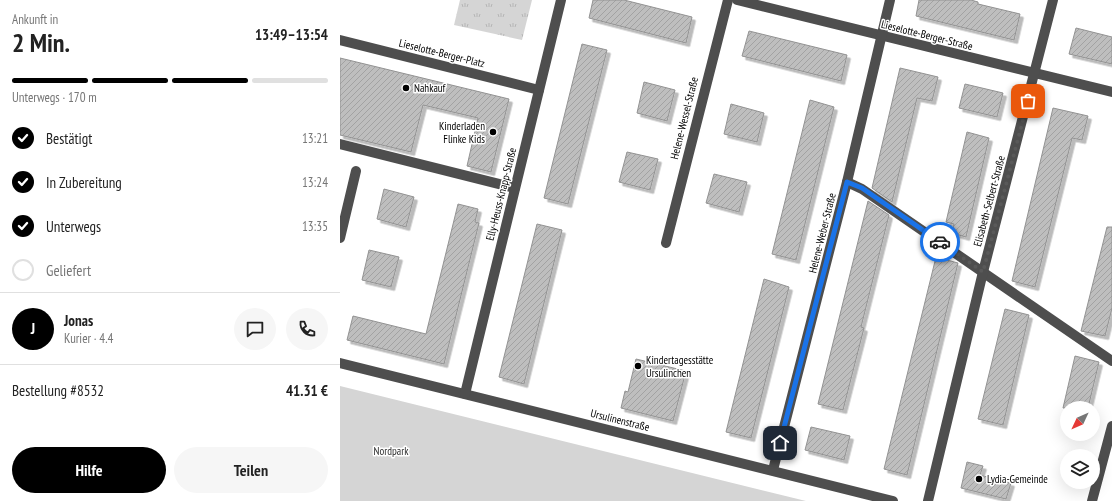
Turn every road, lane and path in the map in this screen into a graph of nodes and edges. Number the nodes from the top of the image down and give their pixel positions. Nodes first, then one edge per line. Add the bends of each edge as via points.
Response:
1 (561, 0) edge
2 (728, 0) edge
3 (737, 0) edge
4 (890, 0) edge
5 (1053, 0) edge
6 (881, 36) junction
7 (340, 40) edge
8 (1035, 73) junction
9 (539, 90) junction
10 (1112, 92) edge
11 (340, 144) edge
12 (356, 171) dead end
13 (847, 182) junction
14 (516, 188) junction
15 (340, 238) edge
16 (666, 242) dead end
17 (983, 272) junction
18 (1112, 361) edge
19 (340, 363) edge
20 (465, 394) junction
21 (1112, 426) edge
22 (773, 470) junction
23 (893, 501) edge
24 (928, 501) edge
25 (1092, 501) edge

1 - 9 street, Elly-Heuss-Knapp-Straße
2 - 16 street, Helene-Wessel-Straße
3 - 6 street, Lieselotte-Berger-Straße
4 - 6 street, Helene-Weber-Straße
5 - 8 street, Elisabeth-Selbert-Straße
6 - 8 street, Lieselotte-Berger-Straße
6 - 13 street, Helene-Weber-Straße
7 - 9 street, Lieselotte-Berger-Platz
8 - 10 street, Lieselotte-Berger-Straße
8 - 17 street, Elisabeth-Selbert-Straße
9 - 14 street, Elly-Heuss-Knapp-Straße
11 - 14 street
12 - 15 street
13 - 17 street via 862,188
13 - 22 street, Helene-Weber-Straße
14 - 20 street, Elly-Heuss-Knapp-Straße
17 - 18 street
17 - 24 street, Elisabeth-Selbert-Straße
19 - 20 street, Ursulinenstraße
20 - 22 street, Ursulinenstraße
21 - 25 street
22 - 23 street, Ursulinenstraße

